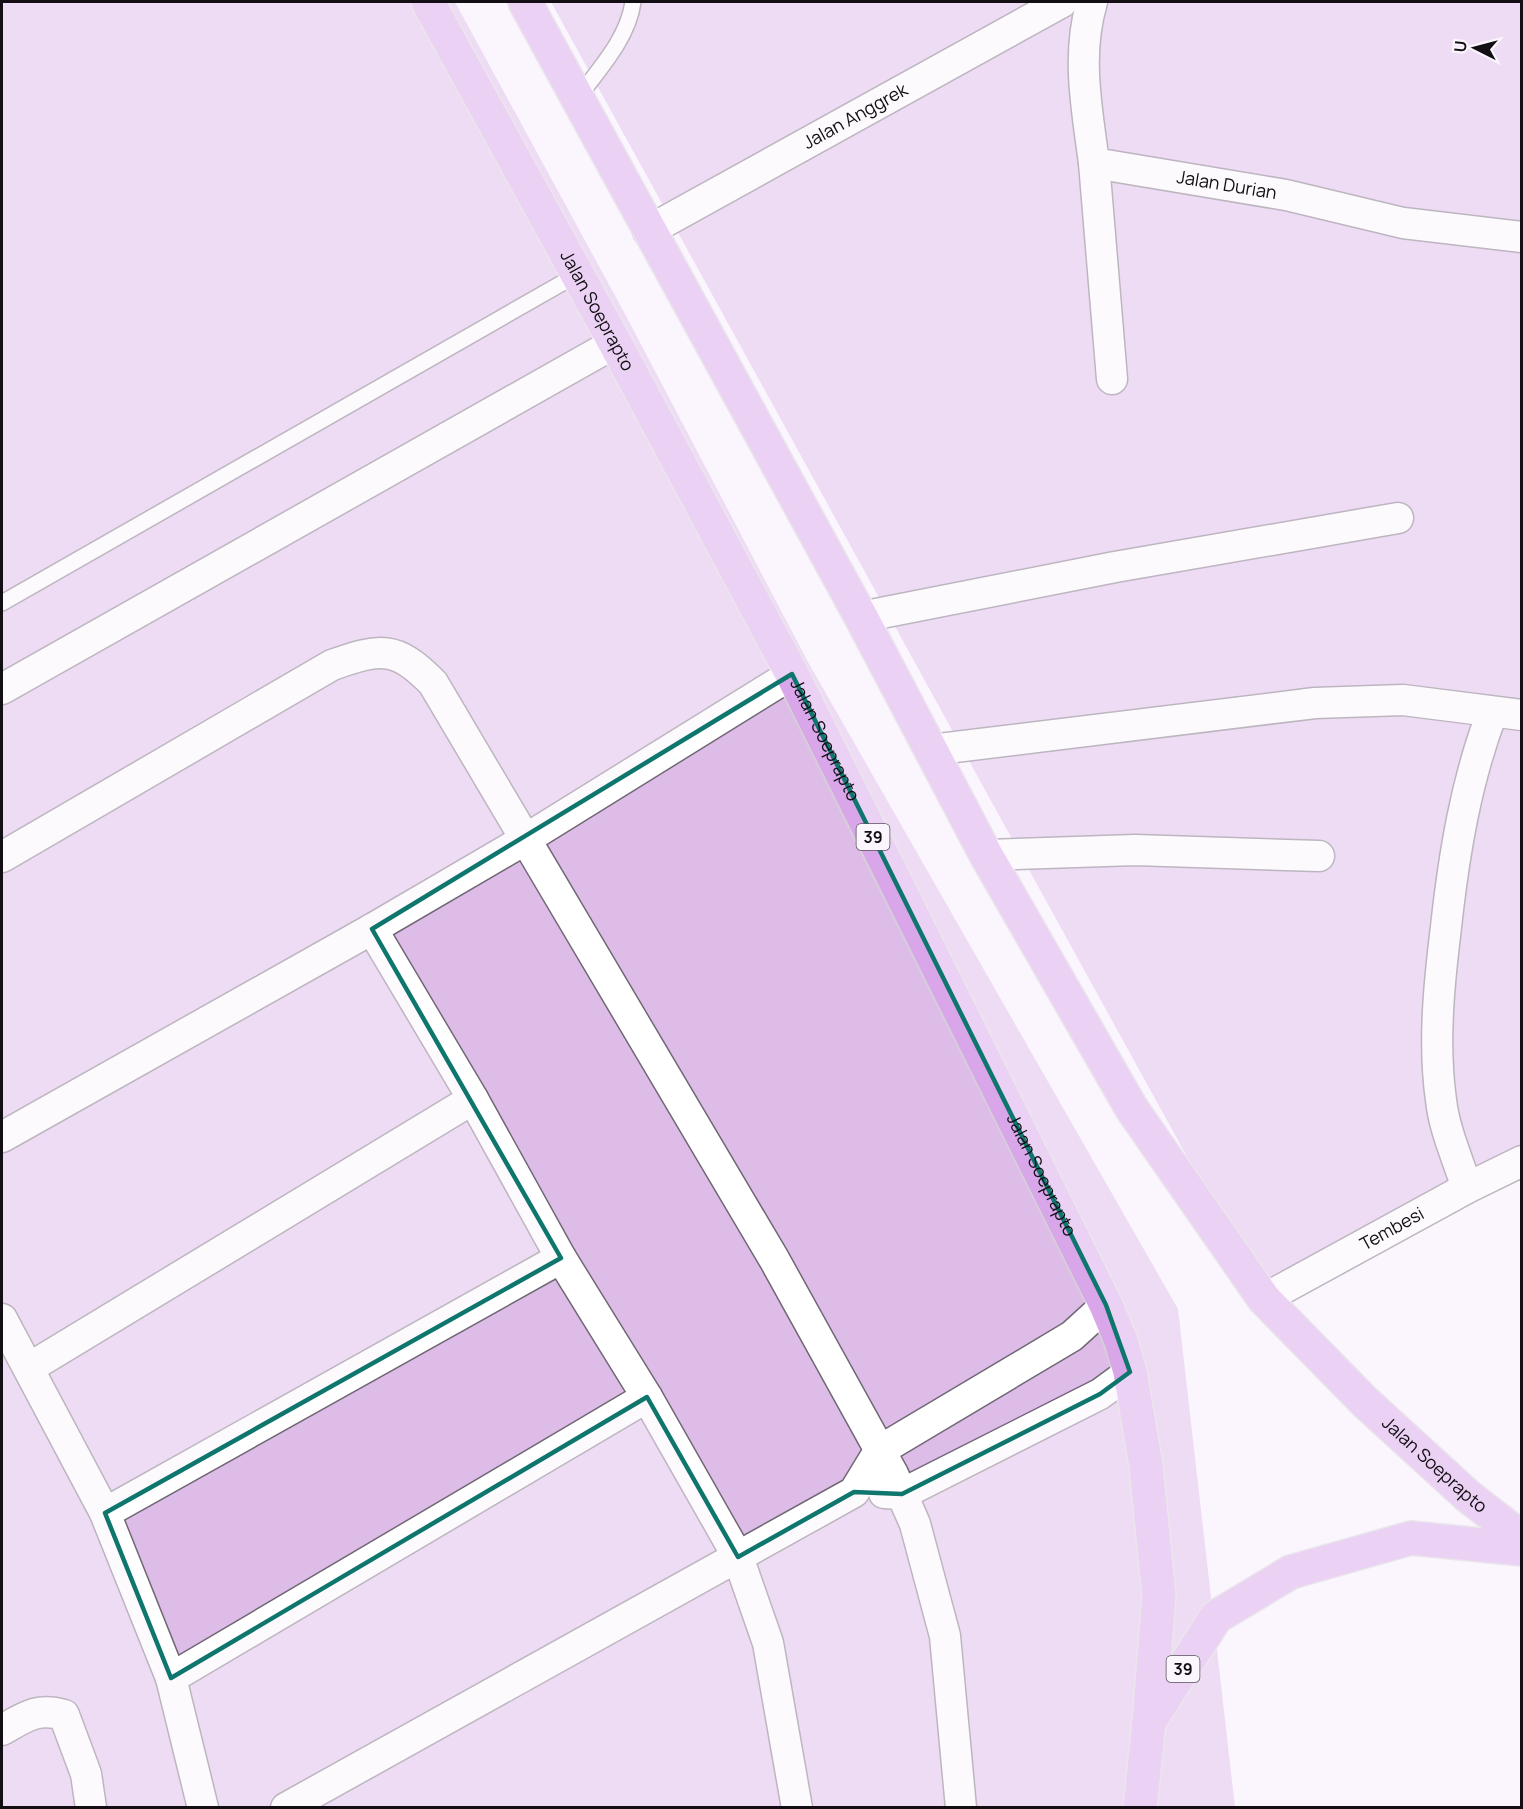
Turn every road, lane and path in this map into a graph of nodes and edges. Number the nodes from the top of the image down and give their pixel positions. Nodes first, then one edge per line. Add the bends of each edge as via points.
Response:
1 (428, 2) edge
2 (525, 2) edge
3 (633, 2) edge
4 (1062, 2) edge
5 (1092, 2) edge
6 (577, 99) junction
7 (1094, 163) junction
8 (648, 231) junction
9 (1521, 237) edge
10 (578, 274) junction
11 (615, 343) junction
12 (1112, 379) dead end
13 (1398, 518) dead end
14 (2, 603) edge
15 (861, 617) junction
16 (792, 674) junction
17 (2, 688) edge
18 (1492, 713) junction
19 (1521, 715) edge
20 (931, 750) junction
21 (526, 839) junction
22 (986, 855) junction
23 (1319, 856) dead end
24 (2, 857) edge
25 (372, 929) junction
26 (473, 1099) junction
27 (2, 1137) edge
28 (1521, 1161) edge
29 (1467, 1188) junction
30 (561, 1258) junction
31 (1264, 1299) junction
32 (1106, 1305) junction
33 (2, 1319) edge
34 (29, 1368) junction
35 (1130, 1372) junction
36 (647, 1397) junction
37 (879, 1451) junction
38 (854, 1492) junction
39 (902, 1494) junction
40 (105, 1513) junction
41 (1521, 1538) edge
42 (1521, 1549) edge
43 (738, 1557) junction
44 (171, 1678) junction
45 (1149, 1722) junction
46 (2, 1730) edge
47 (91, 1808) edge
48 (203, 1808) edge
49 (286, 1808) edge
50 (797, 1808) edge
51 (961, 1808) edge
52 (1140, 1808) edge

1 - 10 highway, Jalan Soeprapto / 39
2 - 6 highway, Jalan Soeprapto
3 - 6 lane via 619,42
4 - 8 street, Jalan Anggrek
5 - 7 street via 1084,25 1082,69
6 - 8 highway, Jalan Soeprapto
7 - 9 street, Jalan Durian via 1286,195 1403,223
7 - 12 street
8 - 15 highway, Jalan Soeprapto
10 - 11 highway, Jalan Soeprapto / 39
10 - 14 lane
11 - 16 highway, Jalan Soeprapto / 39
11 - 17 street
13 - 15 street via 1115,567
15 - 20 highway, Jalan Soeprapto
16 - 21 street
16 - 32 highway, Jalan Soeprapto / 39
18 - 19 street
18 - 20 street via 1403,700 1315,703
18 - 29 street via 1468,791 1440,971 1437,1041 1441,1102
20 - 22 highway, Jalan Soeprapto
21 - 24 street via 433,683 411,661 382,653 363,654 332,665
21 - 25 street
21 - 37 street via 774,1259
22 - 23 street via 1135,850
22 - 31 highway, Jalan Soeprapto via 1132,1109
25 - 26 street
25 - 27 street
26 - 30 street
26 - 34 street
28 - 29 street, Tembesi
29 - 31 street, Tembesi
30 - 36 street
30 - 40 street
31 - 41 highway, Jalan Soeprapto via 1365,1402 1469,1497
32 - 35 highway, Jalan Soeprapto / 39
32 - 37 street via 1072,1336
33 - 34 street
34 - 40 street
35 - 39 street via 1100,1394
35 - 45 highway, Jalan Soeprapto / 39 via 1146,1466 1159,1596
36 - 43 street
36 - 44 street
37 - 38 street
37 - 39 street
38 - 39 street
38 - 43 street
39 - 51 street via 915,1524 945,1636
40 - 44 street
42 - 45 highway, Jalan Soeprapto / 39 via 1412,1538 1291,1572 1216,1617
43 - 49 street
43 - 50 street via 768,1643
44 - 48 street
45 - 52 highway, Jalan Soeprapto / 39
46 - 47 street via 33,1713 48,1710 64,1715 86,1774

